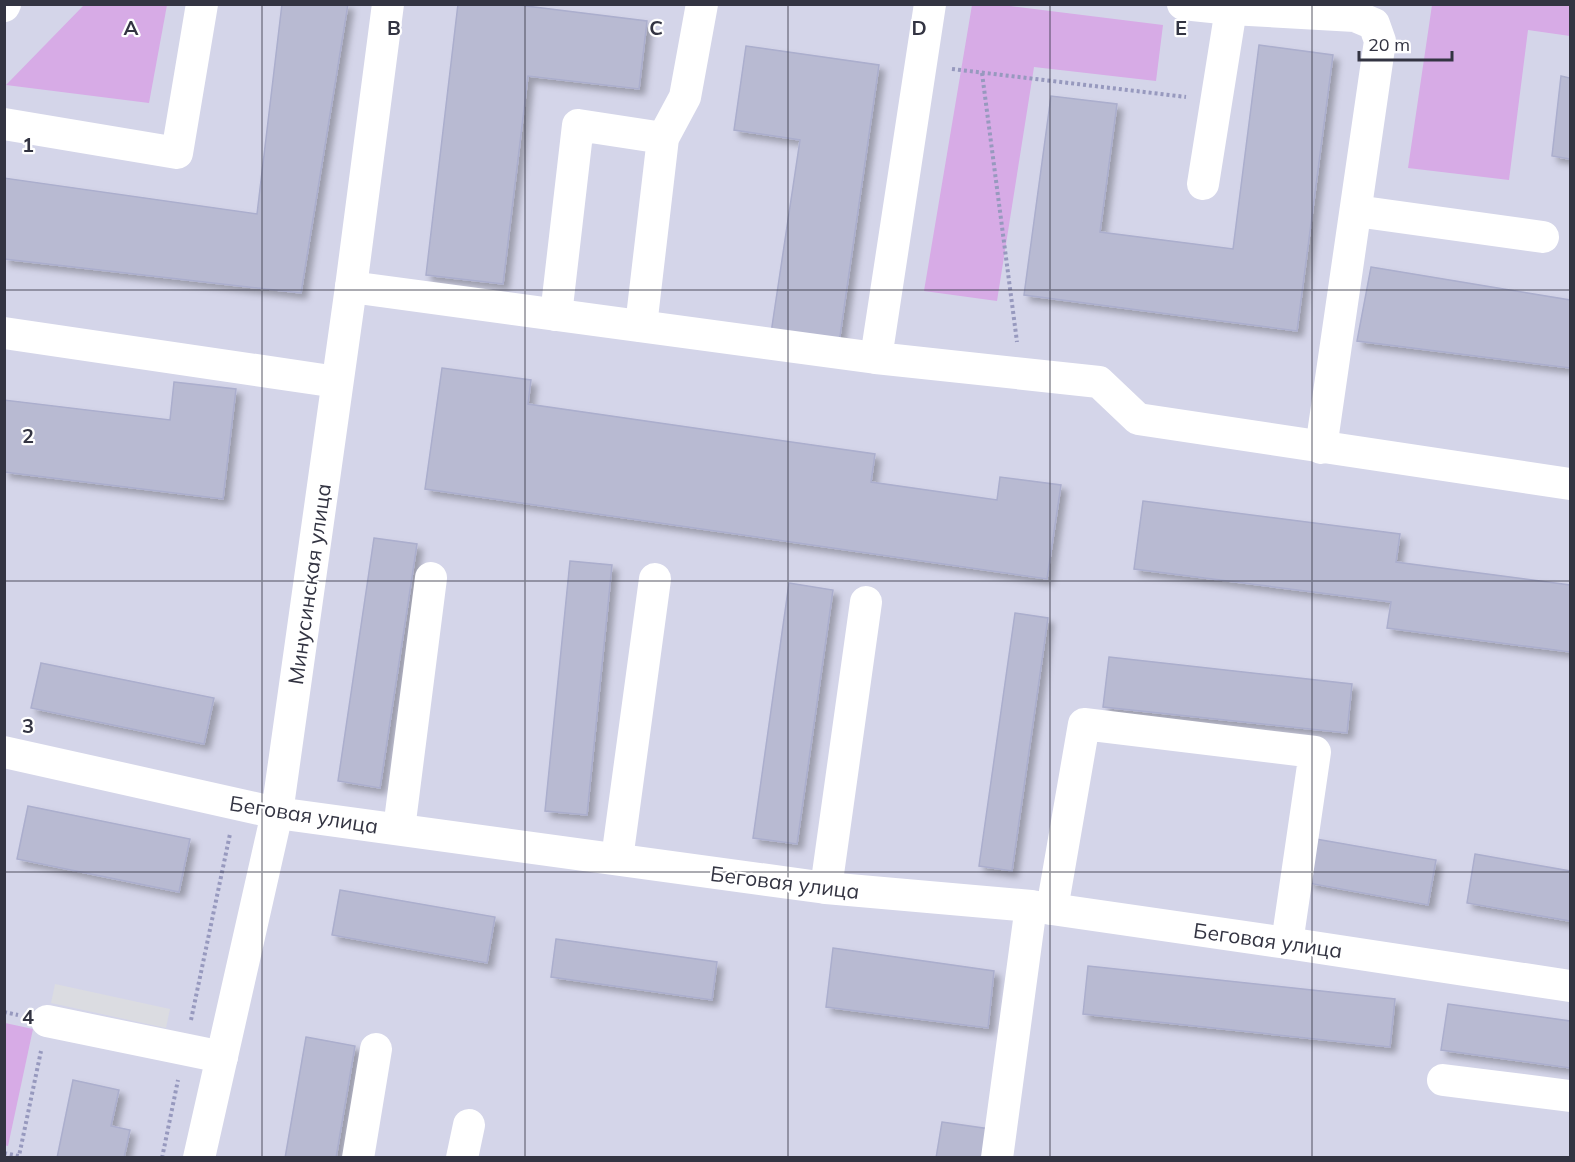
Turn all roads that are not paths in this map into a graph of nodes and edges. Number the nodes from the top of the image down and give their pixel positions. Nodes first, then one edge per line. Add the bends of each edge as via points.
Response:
1 (202, 4) edge
2 (388, 4) edge
3 (702, 4) edge
4 (930, 4) edge
5 (1184, 4) edge
6 (1231, 9) junction
7 (4, 124) edge
8 (663, 138) junction
9 (1203, 184) dead end
10 (1356, 211) junction
11 (1543, 237) dead end
12 (351, 287) junction
13 (556, 315) junction
14 (641, 326) junction
15 (4, 333) edge
16 (876, 358) junction
17 (337, 382) junction
18 (1321, 448) junction
19 (1570, 484) edge
20 (431, 578) dead end
21 (654, 579) dead end
22 (866, 602) dead end
23 (4, 752) edge
24 (277, 813) junction
25 (399, 829) junction
26 (617, 859) junction
27 (826, 888) junction
28 (1041, 908) junction
29 (1287, 942) junction
30 (1570, 987) edge
31 (47, 1021) road end
32 (376, 1049) dead end
33 (222, 1058) junction
34 (1443, 1080) dead end
35 (1570, 1096) edge
36 (469, 1125) dead end
37 (199, 1158) edge
38 (358, 1158) edge
39 (462, 1158) edge
40 (998, 1158) edge

1 - 7 street via 177,153
2 - 12 street, Минусинская улица
3 - 8 street via 686,97
4 - 16 street
5 - 6 street
6 - 9 street
6 - 10 street via 1355,16 1374,24 1380,41
8 - 13 street via 578,125
8 - 14 street
10 - 11 street
10 - 18 street
12 - 13 street
12 - 17 street, Минусинская улица
13 - 14 street
14 - 16 street
15 - 17 street
16 - 18 street via 1099,382 1138,419
17 - 24 street, Минусинская улица
18 - 19 street
20 - 25 street
21 - 26 street
22 - 27 street
23 - 24 street, Беговая улица
24 - 25 street, Беговая улица
24 - 33 street, Минусинская улица
25 - 26 street, Беговая улица
26 - 27 street, Беговая улица
27 - 28 street, Беговая улица
28 - 29 street, Беговая улица
28 - 29 street via 1084,724 1315,752
28 - 40 street
29 - 30 street, Беговая улица
31 - 33 street
32 - 38 street
33 - 37 street, Минусинская улица
34 - 35 street
36 - 39 street

